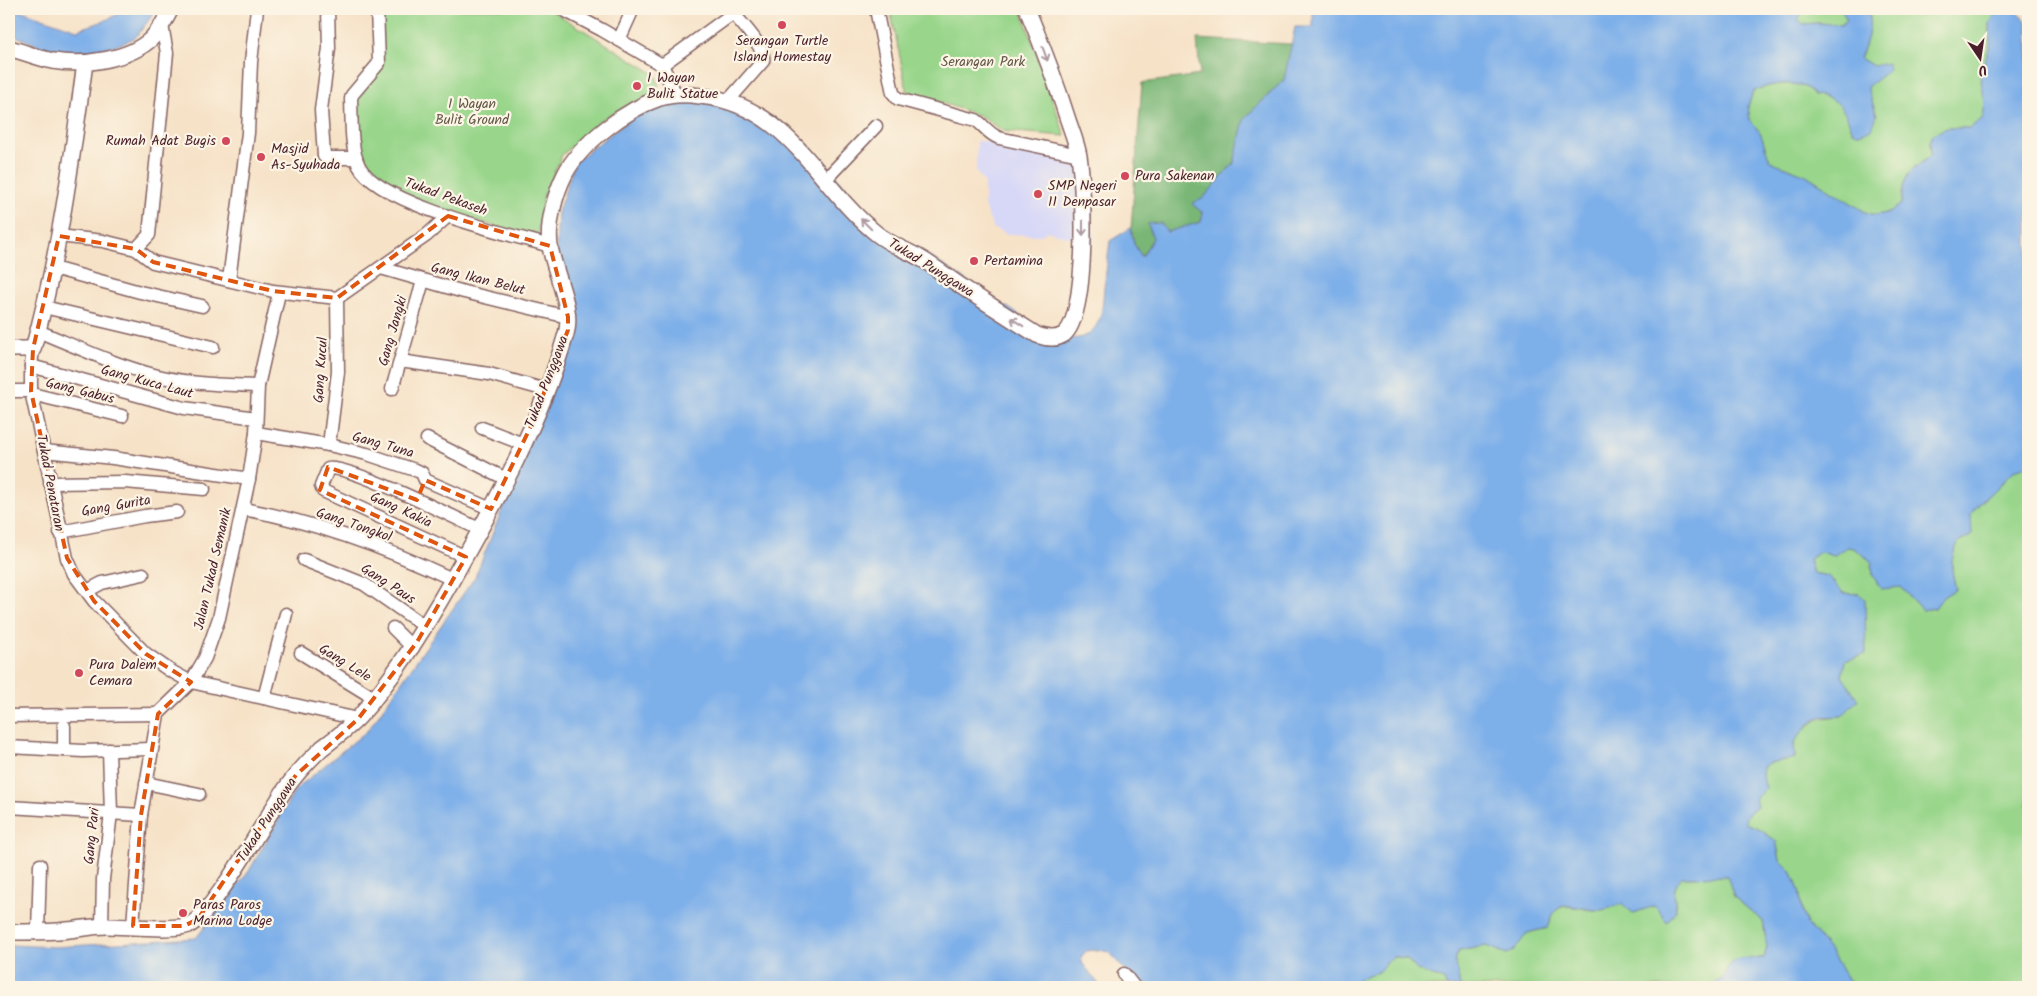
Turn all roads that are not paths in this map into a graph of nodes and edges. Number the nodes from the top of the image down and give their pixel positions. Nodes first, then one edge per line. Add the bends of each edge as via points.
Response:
1 (171, 9) edge
2 (257, 9) edge
3 (328, 9) edge
4 (377, 9) edge
5 (562, 9) edge
6 (633, 9) edge
7 (876, 9) edge
8 (1027, 9) edge
9 (736, 11) edge
10 (162, 25) junction
11 (619, 40) junction
12 (9, 48) edge
13 (85, 63) junction
14 (662, 64) junction
15 (676, 94) junction
16 (728, 102) junction
17 (876, 126) dead end
18 (1079, 155) junction
19 (356, 158) junction
20 (825, 180) junction
21 (448, 216) junction
22 (60, 236) junction
23 (550, 246) junction
24 (136, 249) junction
25 (53, 268) junction
26 (380, 268) junction
27 (229, 280) junction
28 (423, 281) junction
29 (278, 292) junction
30 (336, 298) junction
31 (202, 306) dead end
32 (44, 307) junction
33 (568, 317) junction
34 (38, 331) junction
35 (213, 347) dead end
36 (9, 349) edge
37 (33, 350) junction
38 (400, 361) junction
39 (31, 366) junction
40 (258, 386) junction
41 (392, 389) dead end
42 (546, 390) junction
43 (9, 391) edge
44 (31, 393) junction
45 (122, 416) dead end
46 (256, 418) junction
47 (482, 428) dead end
48 (256, 433) junction
49 (427, 439) dead end
50 (523, 444) junction
51 (329, 445) junction
52 (44, 451) junction
53 (367, 454) junction
54 (356, 475) junction
55 (249, 479) junction
56 (506, 479) junction
57 (425, 480) junction
58 (50, 483) junction
59 (204, 489) dead end
60 (417, 500) junction
61 (243, 509) junction
62 (491, 509) junction
63 (177, 512) dead end
64 (480, 530) junction
65 (60, 532) junction
66 (466, 556) junction
67 (304, 560) dead end
68 (143, 574) dead end
69 (452, 579) junction
70 (87, 591) junction
71 (286, 614) dead end
72 (426, 627) junction
73 (393, 628) dead end
74 (414, 648) dead end
75 (301, 653) dead end
76 (191, 682) junction
77 (264, 698) junction
78 (374, 698) junction
79 (158, 714) junction
80 (9, 716) edge
81 (358, 719) junction
82 (64, 726) dead end
83 (9, 748) edge
84 (152, 748) junction
85 (64, 750) junction
86 (109, 750) junction
87 (146, 783) junction
88 (199, 794) dead end
89 (9, 807) edge
90 (111, 813) junction
91 (141, 815) junction
92 (40, 864) dead end
93 (102, 926) junction
94 (134, 926) junction
95 (9, 932) edge
96 (38, 932) junction
97 (1124, 974) dead end
98 (1134, 987) edge

1 - 10 street
2 - 27 street via 248,133
3 - 19 street via 329,48 321,110 324,156
4 - 19 street via 379,63 351,99
5 - 11 street
6 - 11 street
7 - 18 street via 893,93 898,99 976,120 988,134 999,138
8 -> 18 street, Tukad Punggawa
9 - 14 street
9 - 16 street via 764,57
10 - 13 street via 151,39 131,51
10 - 24 street via 167,53 149,235
11 - 14 street
12 - 13 street via 54,61
13 - 22 street, Tukad Penataran
14 - 15 street
15 - 16 street, Tukad Punggawa
15 - 23 street, Tukad Punggawa via 657,99 632,112 599,134 578,155 562,180 553,212
16 - 20 street, Tukad Punggawa via 762,117 779,129
17 - 20 street
18 -> 20 street, Tukad Punggawa via 1083,230 1078,302 1067,331 1054,338 1037,335 922,259 876,233
19 - 21 street, Tukad Pekaseh via 363,172 381,187
21 - 23 street, Tukad Pekaseh
21 - 26 street
22 - 24 street
22 - 25 street, Tukad Penataran
23 - 33 street, Tukad Punggawa
24 - 27 street via 153,262
25 - 31 street
25 - 32 street, Tukad Penataran
26 - 28 street, Gang Ikan Belut
26 - 30 street
27 - 29 street
28 - 33 street, Gang Ikan Belut
28 - 38 street, Gang Jangki
29 - 30 street
29 - 40 street, Jalan Tukad Semanik
30 - 51 street, Gang Kucul via 338,372
32 - 34 street, Tukad Penataran
32 - 35 street
33 - 42 street, Tukad Punggawa via 566,334
34 - 37 street, Tukad Penataran
34 - 40 street via 158,376 191,382
36 - 37 street
37 - 39 street, Tukad Penataran
38 - 41 street, Gang Jangki
38 - 42 street via 463,369
39 - 44 street, Tukad Penataran
39 - 46 street, Gang Kuca Laut via 184,408
40 - 46 street, Jalan Tukad Semanik
42 - 50 street, Tukad Punggawa
43 - 44 street, Gang Gabus
44 - 45 street, Gang Gabus
44 - 52 street, Tukad Penataran
46 - 48 street, Jalan Tukad Semanik
47 - 50 street
48 - 51 street, Gang Tuna
48 - 55 street, Jalan Tukad Semanik
49 - 56 street
50 - 56 street, Tukad Punggawa
51 - 53 street, Gang Tuna
52 - 55 street
52 - 58 street, Tukad Penataran
53 - 54 street
53 - 57 street, Gang Tuna via 418,471
54 - 60 street
54 - 66 street, Gang Kakia via 329,468 321,486 324,492
55 - 61 street, Jalan Tukad Semanik
56 - 62 street, Tukad Punggawa
57 - 60 street
57 - 62 street, Gang Tuna
58 - 59 street via 125,482
58 - 65 street, Tukad Penataran
60 - 64 street
61 - 69 street, Gang Tongkol via 282,516 348,537
61 - 76 street, Jalan Tukad Semanik via 219,618 208,650
62 - 64 street, Tukad Punggawa
63 - 65 street, Gang Gurita
64 - 66 street, Tukad Punggawa
65 - 70 street, Tukad Penataran via 74,574
66 - 69 street, Tukad Punggawa
67 - 72 street, Gang Paus via 364,584
68 - 70 street
69 - 72 street, Tukad Punggawa
70 - 76 street, Tukad Penataran via 146,654
71 - 77 street
72 - 78 street, Tukad Punggawa
73 - 74 street
75 - 78 street, Gang Lele
76 - 77 street, Tukad Penataran
76 - 79 street, Jalan Tukad Semanik
77 - 81 street, Tukad Penataran
78 - 81 street, Tukad Punggawa
79 - 80 street
79 - 84 street
81 - 94 street, Tukad Punggawa via 296,775 198,919 184,926
82 - 85 street
83 - 85 street
84 - 86 street
84 - 87 street
85 - 86 street
86 - 90 street, Gang Pari
87 - 88 street
87 - 91 street
89 - 90 street
90 - 91 street
90 - 93 street, Gang Pari via 103,879
91 - 94 street
92 - 96 street
93 - 94 street, Tukad Punggawa
93 - 96 street, Tukad Punggawa
95 - 96 street, Tukad Punggawa
97 - 98 street

